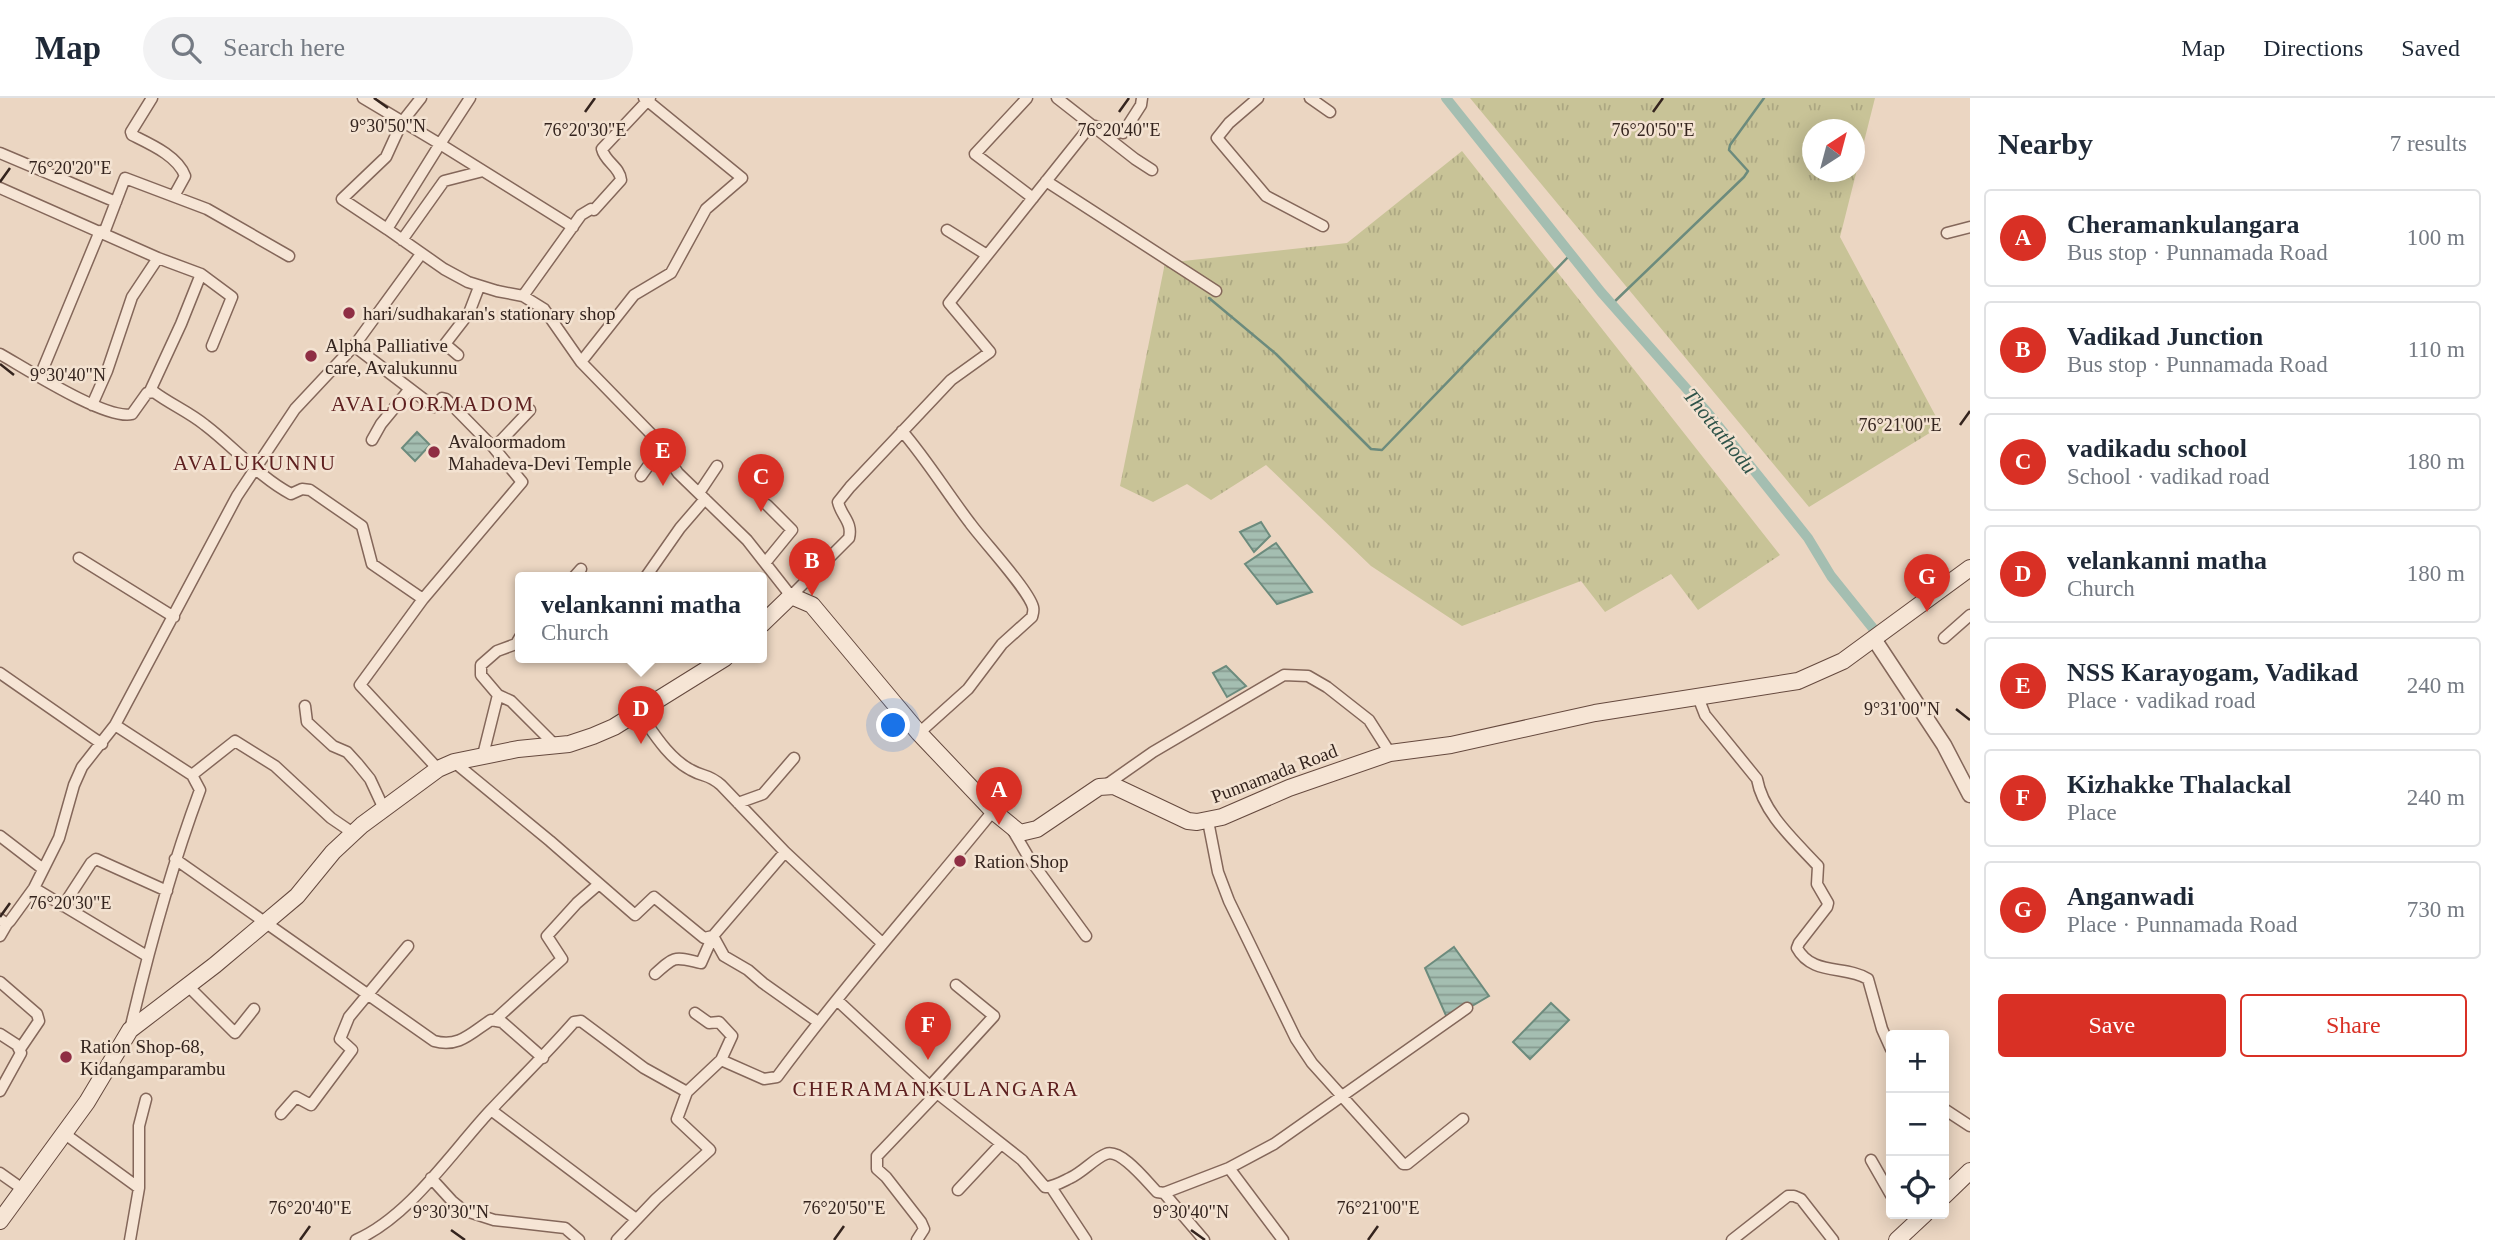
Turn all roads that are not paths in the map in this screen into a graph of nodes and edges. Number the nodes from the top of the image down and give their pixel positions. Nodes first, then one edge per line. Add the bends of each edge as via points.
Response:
1 (152, 98) edge
2 (421, 98) edge
3 (470, 98) edge
4 (1027, 98) edge
5 (1057, 98) edge
6 (1142, 98) edge
7 (1258, 98) edge
8 (1310, 98) edge
9 (367, 99) edge
10 (647, 99) edge
11 (1330, 112) dead end
12 (402, 122) junction
13 (1091, 125) junction
14 (440, 144) junction
15 (0, 153) edge
16 (1152, 170) dead end
17 (483, 171) junction
18 (1046, 181) junction
19 (0, 188) edge
20 (174, 196) junction
21 (1033, 198) junction
22 (116, 202) junction
23 (1324, 226) dead end
24 (573, 227) junction
25 (1970, 227) edge
26 (387, 229) junction
27 (947, 230) dead end
28 (102, 232) junction
29 (1947, 233) dead end
30 (401, 240) junction
31 (421, 254) junction
32 (987, 255) junction
33 (289, 256) dead end
34 (158, 258) junction
35 (201, 274) junction
36 (479, 287) junction
37 (1216, 292) dead end
38 (523, 296) junction
39 (212, 346) dead end
40 (354, 346) junction
41 (0, 354) edge
42 (458, 355) dead end
43 (581, 362) junction
44 (40, 376) junction
45 (409, 390) junction
46 (149, 391) junction
47 (92, 405) junction
48 (530, 410) dead end
49 (902, 431) junction
50 (372, 440) dead end
51 (661, 448) junction
52 (494, 449) junction
53 (255, 466) junction
54 (717, 466) dead end
55 (641, 476) dead end
56 (702, 496) junction
57 (767, 505) dead end
58 (79, 558) dead end
59 (765, 563) junction
60 (1970, 568) edge
61 (582, 569) dead end
62 (579, 572) edge
63 (649, 572) edge
64 (792, 596) junction
65 (424, 599) junction
66 (1970, 615) edge
67 (174, 617) junction
68 (767, 619) edge
69 (1877, 637) junction
70 (1944, 638) dead end
71 (515, 644) edge
72 (717, 663) edge
73 (0, 673) edge
74 (498, 695) junction
75 (1698, 697) junction
76 (305, 706) dead end
77 (638, 711) junction
78 (115, 725) junction
79 (919, 733) junction
80 (102, 744) junction
81 (555, 745) junction
82 (1390, 753) junction
83 (483, 755) junction
84 (794, 758) dead end
85 (454, 762) junction
86 (438, 769) junction
87 (192, 775) junction
88 (1106, 785) junction
89 (1970, 795) edge
90 (738, 803) junction
91 (384, 809) junction
92 (993, 811) junction
93 (1208, 821) junction
94 (1011, 828) junction
95 (353, 833) junction
96 (0, 836) edge
97 (785, 852) junction
98 (175, 859) junction
99 (43, 869) junction
100 (599, 884) junction
101 (34, 888) junction
102 (167, 891) junction
103 (63, 906) junction
104 (4, 921) edge
105 (265, 923) junction
106 (0, 936) edge
107 (713, 936) junction
108 (1086, 936) dead end
109 (881, 943) junction
110 (408, 946) dead end
111 (147, 956) junction
112 (655, 974) dead end
113 (0, 982) edge
114 (956, 985) dead end
115 (188, 986) junction
116 (367, 994) junction
117 (838, 1001) junction
118 (1467, 1008) dead end
119 (254, 1009) dead end
120 (695, 1013) dead end
121 (496, 1019) junction
122 (818, 1023) junction
123 (130, 1030) junction
124 (0, 1034) edge
125 (1886, 1038) edge
126 (20, 1049) junction
127 (543, 1058) junction
128 (721, 1060) junction
129 (933, 1090) junction
130 (0, 1091) edge
131 (687, 1092) junction
132 (1342, 1096) junction
133 (146, 1099) dead end
134 (491, 1110) junction
135 (1949, 1112) edge
136 (281, 1114) dead end
137 (1463, 1119) dead end
138 (1970, 1126) edge
139 (65, 1134) junction
140 (1002, 1144) junction
141 (1871, 1160) dead end
142 (1229, 1168) junction
143 (1970, 1171) edge
144 (0, 1174) edge
145 (431, 1178) junction
146 (1886, 1186) edge
147 (1051, 1187) junction
148 (139, 1188) junction
149 (24, 1190) junction
150 (958, 1190) dead end
151 (1949, 1191) edge
152 (1164, 1193) junction
153 (636, 1219) junction
154 (1913, 1219) edge
155 (0, 1221) edge
156 (130, 1240) edge
157 (356, 1240) edge
158 (579, 1240) edge
159 (618, 1240) edge
160 (917, 1240) edge
161 (1086, 1240) edge
162 (1204, 1240) edge
163 (1283, 1240) edge
164 (1732, 1240) edge
165 (1833, 1240) edge
166 (1897, 1240) edge

1 - 20 street via 131,132 183,170 185,176
2 - 12 street
3 - 14 street
4 - 21 street via 975,153
5 - 13 street
6 - 13 street via 1123,133
7 - 23 street via 1217,138 1266,196
8 - 11 street
9 - 12 street
10 - 24 street via 602,149 621,180
10 - 43 street via 742,178 706,209 671,274 634,295
12 - 14 street
12 - 26 street via 386,157 342,199
13 - 16 street
13 - 18 street
14 - 17 street
14 - 26 street
15 - 22 street
17 - 24 street
17 - 30 street via 444,181
18 - 21 street
18 - 37 street
19 - 28 street
20 - 22 street via 125,178
20 - 33 street via 216,213
21 - 32 street
22 - 28 street
24 - 38 street
25 - 29 street
26 - 30 street
27 - 32 street
28 - 34 street
28 - 44 street
30 - 31 street
31 - 36 street
31 - 40 street
32 - 49 street via 949,303 990,352 951,380
34 - 35 street
34 - 47 street via 132,297
35 - 39 street via 232,297
35 - 46 street
36 - 38 street
36 - 42 street via 469,313 444,344
38 - 43 street via 544,309
40 - 45 street
40 - 53 street via 295,409
41 - 44 street
43 - 51 street
44 - 47 street
45 - 50 street
45 - 52 street via 434,407 446,399
46 - 47 street via 130,415
46 - 53 street via 204,424
48 - 52 street
49 - 64 street via 838,502 850,523 849,538
49 - 79 street via 1034,611 968,689
51 - 55 street
51 - 56 street
52 - 65 street via 522,482
53 - 65 street via 271,483 291,494 310,490 362,527 372,564
53 - 67 street
54 - 56 street
56 - 59 street
56 - 63 street
57 - 59 street via 792,530
58 - 67 street
59 - 64 street
60 - 69 main road, Punnamada Road
61 - 62 street
64 - 68 main road
64 - 79 main road via 812,606
65 - 86 street via 360,684
66 - 70 street
67 - 78 street
69 - 75 main road, Punnamada Road via 1843,661 1798,681
69 - 89 street
71 - 74 street via 497,651 481,665 481,675
72 - 77 main road
73 - 80 street
74 - 81 street via 511,701
74 - 83 street
75 - 82 main road, Punnamada Road
75 - 125 street via 1704,715 1757,779 1759,792 1780,825 1818,866 1817,884 1828,903 1799,943 1800,954 1827,970 1868,979
76 - 91 street via 307,722 357,763
77 - 81 main road via 593,736
77 - 90 street via 666,749 692,771 710,775
78 - 80 street
78 - 87 street
79 - 92 main road
80 - 99 street via 82,767 59,838
81 - 83 main road
82 - 88 street via 1369,720 1327,687 1308,676 1284,675
82 - 93 main road, Punnamada Road
83 - 85 main road
84 - 90 street via 764,794
85 - 86 main road
85 - 100 street
86 - 91 main road
87 - 95 street via 235,741 275,766
87 - 98 street via 200,790
88 - 93 main road, Punnamada Road via 1188,821
88 - 94 main road via 1037,829 1020,833
90 - 97 street
91 - 95 main road
92 - 94 main road
92 - 109 street
93 - 132 street via 1229,901 1288,1023 1304,1053
94 - 108 street
95 - 105 main road via 297,896
96 - 99 street
97 - 107 street
97 - 109 street
98 - 102 street
98 - 105 street
99 - 101 street
100 - 107 street via 635,915 654,897 704,938
100 - 121 street via 547,936 562,959
101 - 103 street
101 - 104 street
102 - 103 street via 96,859
102 - 111 street
103 - 111 street
104 - 106 street
105 - 115 main road
105 - 116 street
107 - 112 street via 701,963 672,959
107 - 122 street via 724,956
109 - 117 street
110 - 116 street
111 - 123 street
113 - 126 street via 37,1014 39,1021
114 - 129 street via 994,1016
115 - 119 street via 235,1033
115 - 123 main road
116 - 121 street via 434,1041 446,1044 456,1043
116 - 136 street via 349,1017 340,1039 352,1050 311,1105 296,1097
117 - 122 street
117 - 129 street
118 - 132 street
120 - 128 street via 709,1023 719,1022 732,1036
121 - 127 street
122 - 128 street via 777,1077 764,1079
123 - 139 main road
124 - 126 street
126 - 130 street
127 - 131 street via 581,1021 644,1068
127 - 134 street
128 - 131 street
129 - 140 street
129 - 160 street via 877,1156 876,1163 921,1222 924,1229
131 - 153 street via 677,1119 710,1150
132 - 137 street via 1403,1164
132 - 142 street via 1291,1133
133 - 148 street via 139,1126
134 - 145 street
134 - 153 street
135 - 138 street
139 - 148 street
139 - 149 main road
140 - 147 street via 1039,1183
140 - 150 street
141 - 146 street
142 - 152 street
142 - 163 street
143 - 151 main road
144 - 149 street
145 - 157 street via 378,1229
145 - 158 street via 463,1210 494,1220 565,1228
147 - 152 street via 1114,1153 1157,1192
147 - 161 street
148 - 156 street
149 - 155 main road
152 - 162 street
153 - 159 street
154 - 166 main road
164 - 165 street via 1788,1196 1801,1199

